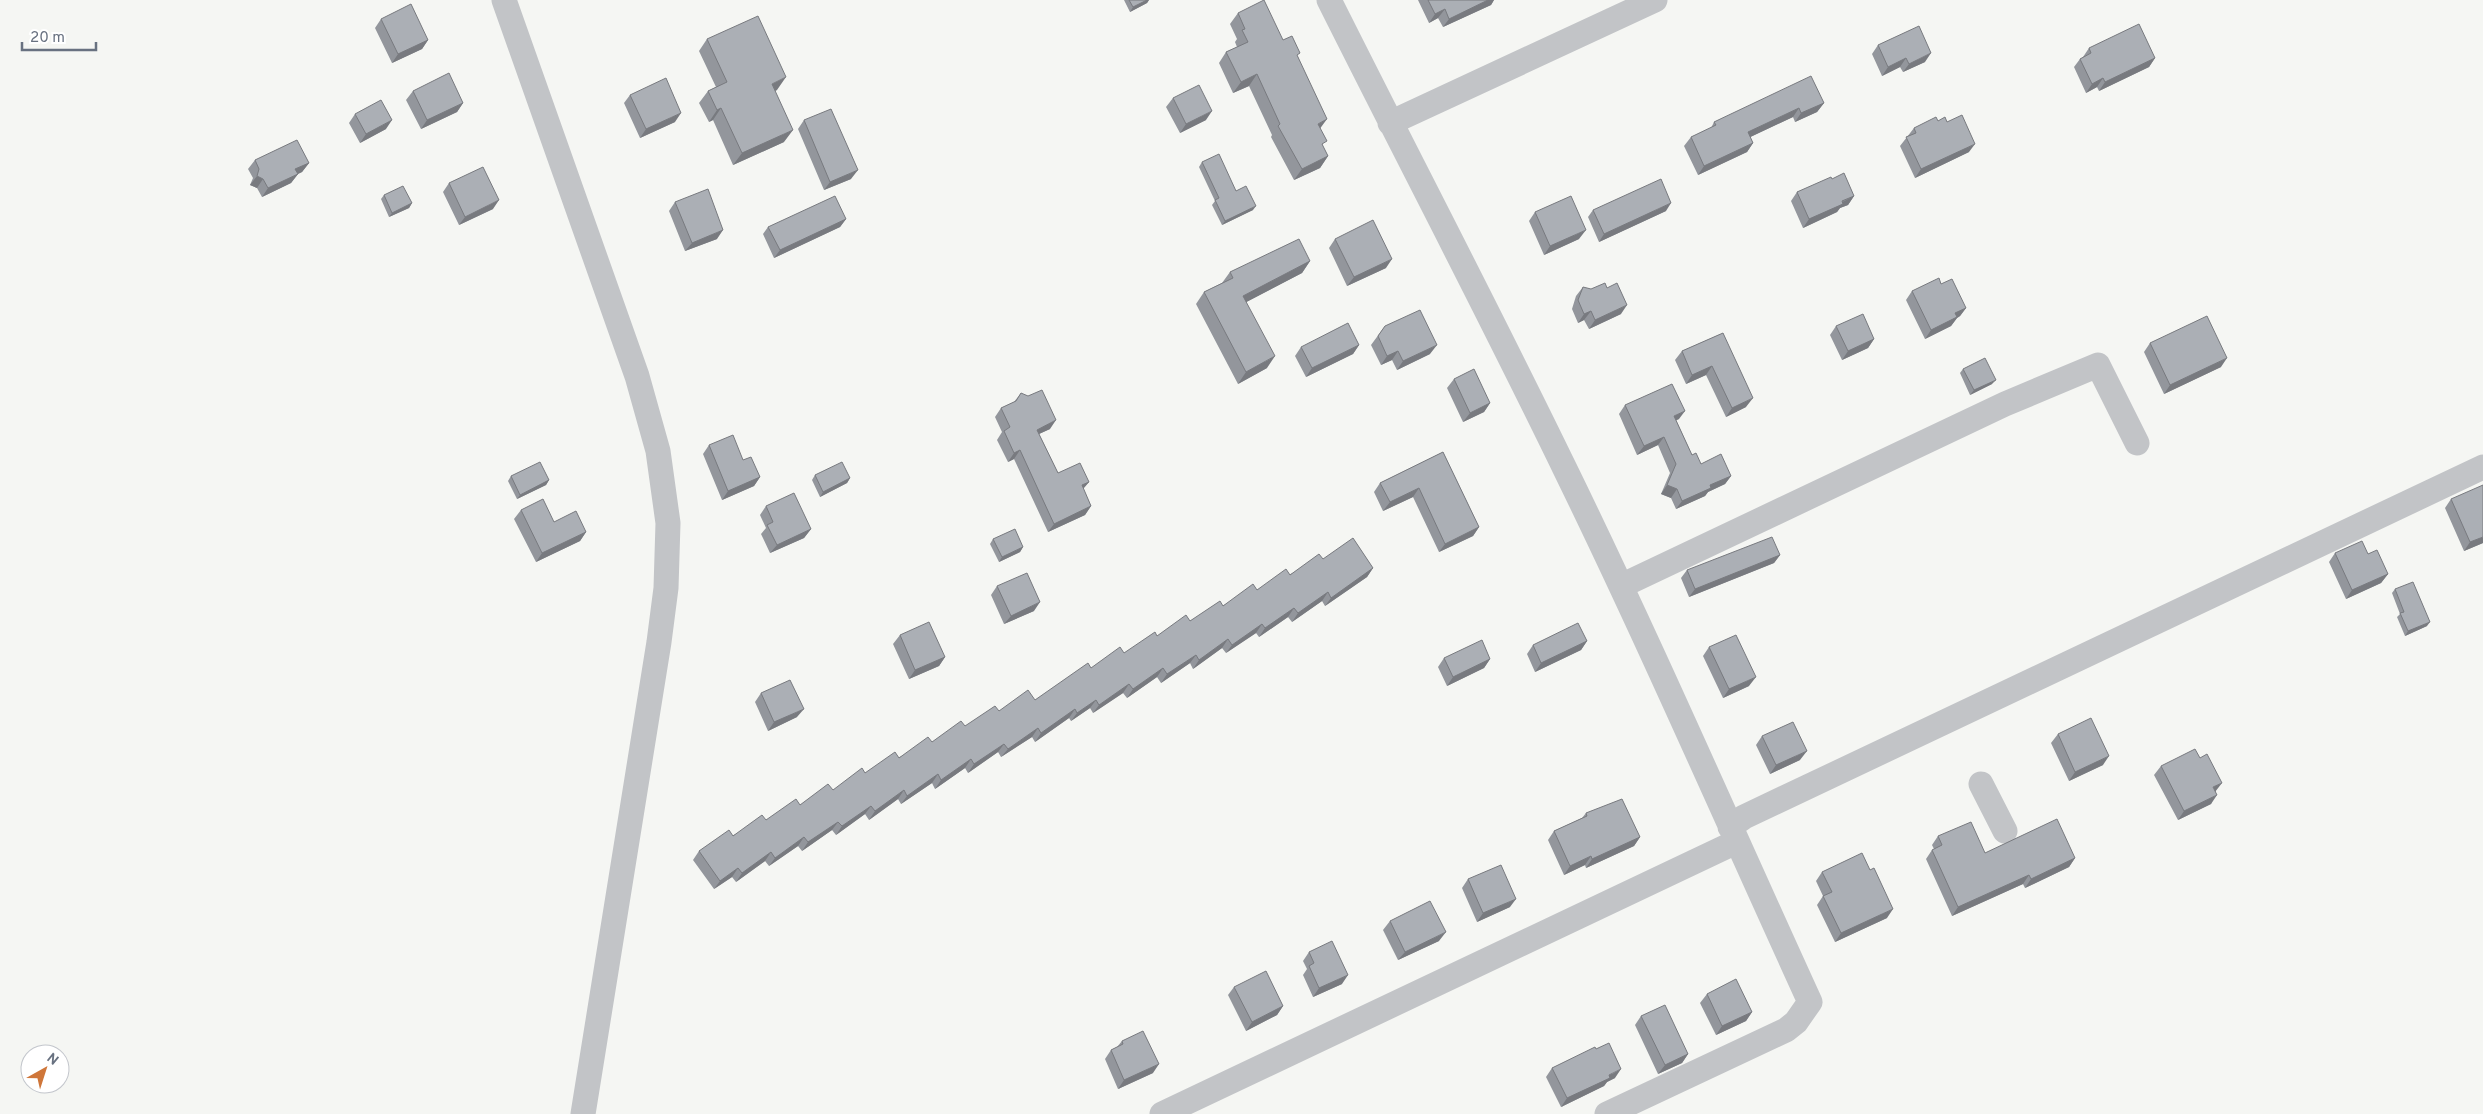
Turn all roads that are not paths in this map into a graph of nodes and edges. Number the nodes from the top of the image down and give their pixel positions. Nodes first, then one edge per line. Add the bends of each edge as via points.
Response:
1 (504, 0) edge
2 (1329, 0) edge
3 (1655, 0) edge
4 (1390, 123) junction
5 (2137, 443) dead end
6 (2483, 467) edge
7 (1621, 586) junction
8 (1981, 784) dead end
9 (2005, 830) dead end
10 (1733, 834) junction
11 (583, 1114) edge
12 (1162, 1114) edge
13 (1607, 1114) edge

1 - 11 street via 643,393 658,451 668,523 666,588 659,642
2 - 4 street
3 - 4 street
4 - 7 street via 1477,291
5 - 7 street via 2098,365 2005,404
6 - 10 street via 1744,817
7 - 10 street
8 - 9 street
10 - 12 street
10 - 13 street via 1810,1002 1786,1030

